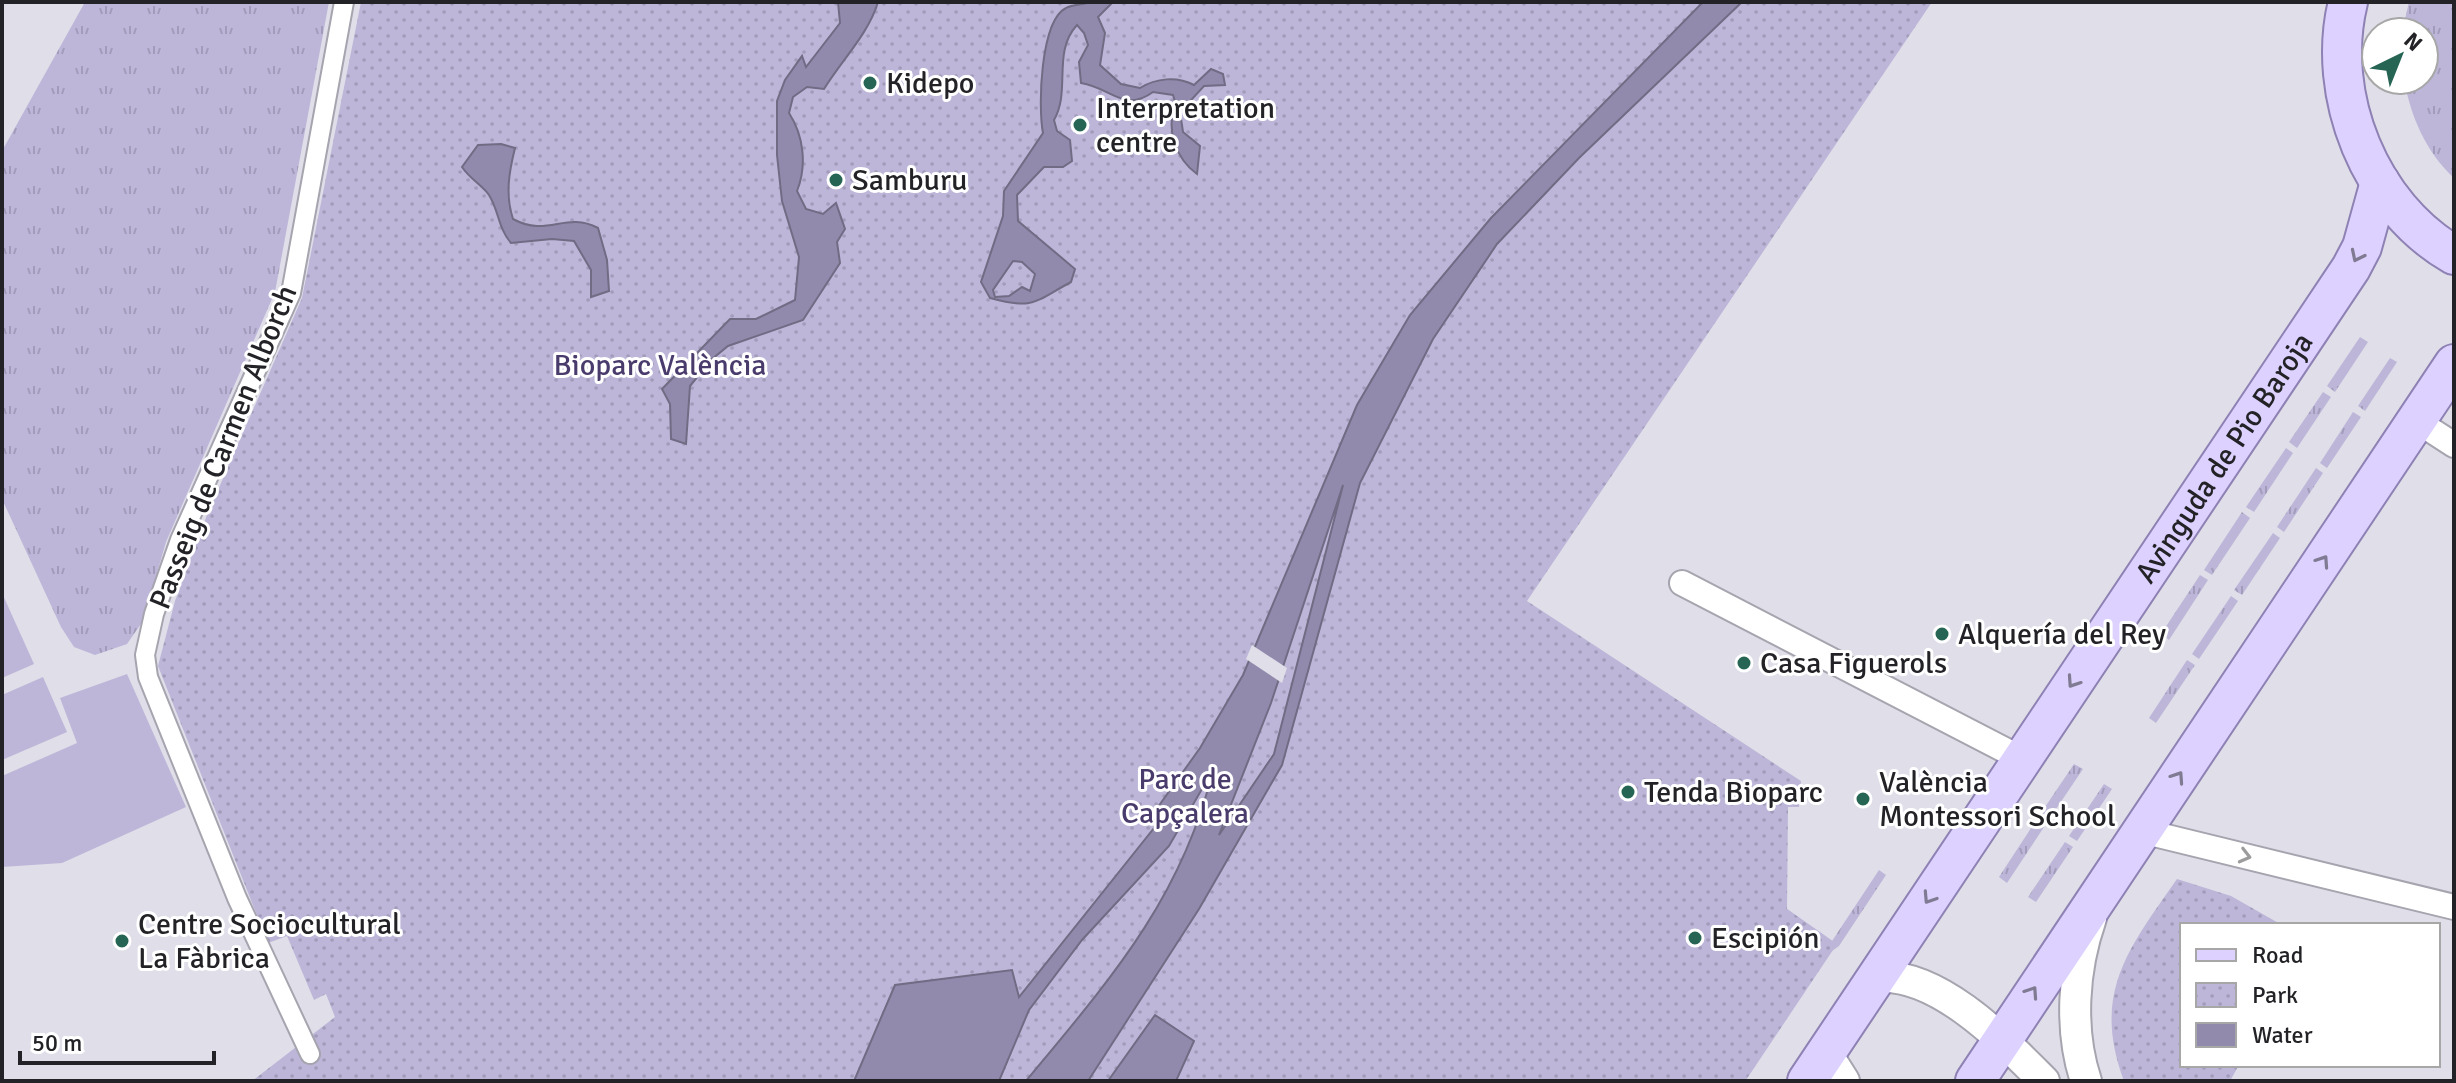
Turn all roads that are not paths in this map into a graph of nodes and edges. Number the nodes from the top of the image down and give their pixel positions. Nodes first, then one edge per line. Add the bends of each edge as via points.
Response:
1 (344, 2) edge
2 (2348, 2) edge
3 (2380, 182) junction
4 (2454, 255) edge
5 (2454, 364) edge
6 (2417, 421) junction
7 (2454, 445) edge
8 (1682, 583) dead end
9 (2022, 759) junction
10 (2142, 831) junction
11 (2098, 895) junction
12 (2454, 907) edge
13 (1877, 977) junction
14 (2002, 1039) junction
15 (310, 1054) dead end
16 (1837, 1064) edge
17 (1807, 1081) edge
18 (1975, 1081) edge
19 (2044, 1081) edge
20 (2086, 1081) edge

1 - 15 street, Passeig de Carmen Alborch via 291,293 180,540 145,655 148,677 237,898
2 - 3 main road via 2343,80 2362,149
3 - 4 main road via 2413,223
3 -> 9 main road, Avinguda de Pio Baroja via 2351,268
5 - 6 main road
6 - 7 street
10 -> 6 main road
8 - 9 street
9 -> 13 main road, Avinguda de Pio Baroja
10 - 11 main road
10 -> 12 street
14 -> 11 main road
11 - 20 street via 2087,927 2076,997 2077,1041
13 - 14 street via 1892,975 1919,983
13 - 16 main road, Avinguda de Pio Baroja
14 - 18 main road
14 - 19 street
16 - 17 main road, Avinguda de Pio Baroja

